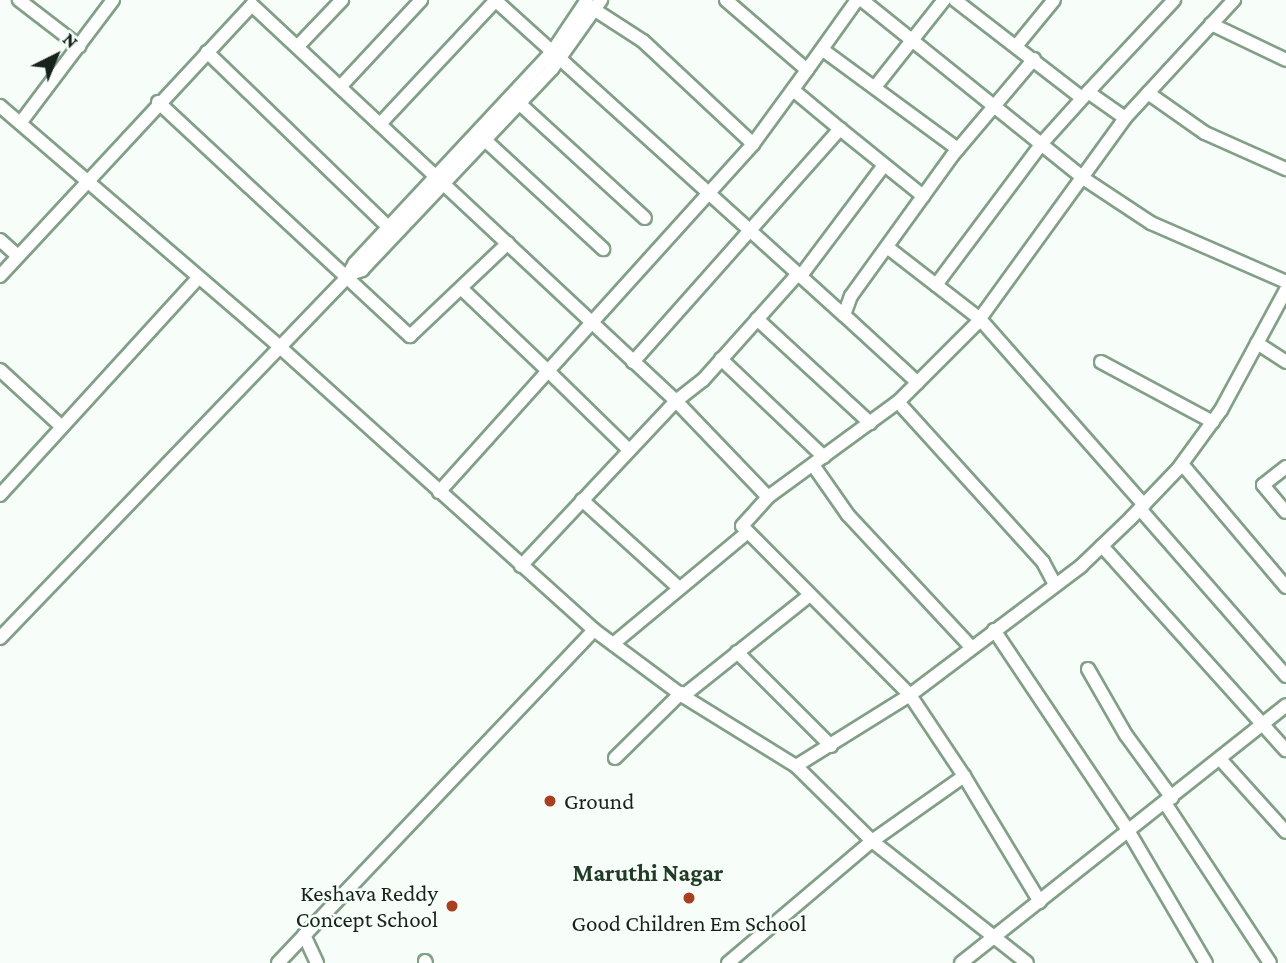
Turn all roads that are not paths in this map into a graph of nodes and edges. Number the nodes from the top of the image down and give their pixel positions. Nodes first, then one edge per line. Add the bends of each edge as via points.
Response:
1 (19, 0) edge
2 (113, 0) edge
3 (342, 0) edge
4 (421, 0) edge
5 (496, 0) edge
6 (726, 0) edge
7 (860, 0) edge
8 (944, 0) edge
9 (955, 0) edge
10 (1054, 0) edge
11 (1174, 0) edge
12 (1234, 0) edge
13 (255, 3) edge
14 (595, 3) edge
15 (1211, 24) junction
16 (911, 41) junction
17 (1017, 45) junction
18 (79, 46) junction
19 (298, 46) junction
20 (824, 50) junction
21 (206, 52) junction
22 (556, 56) junction
23 (1034, 59) junction
24 (1286, 60) edge
25 (807, 70) junction
26 (875, 87) junction
27 (340, 88) junction
28 (793, 90) junction
29 (1148, 93) junction
30 (1085, 95) junction
31 (158, 102) junction
32 (520, 104) junction
33 (994, 105) junction
34 (0, 106) edge
35 (1125, 118) junction
36 (21, 122) junction
37 (380, 124) junction
38 (840, 129) junction
39 (485, 140) junction
40 (1042, 142) junction
41 (753, 144) junction
42 (958, 149) junction
43 (884, 165) junction
44 (1286, 169) edge
45 (1083, 178) junction
46 (86, 179) junction
47 (441, 181) junction
48 (707, 194) junction
49 (923, 196) junction
50 (645, 218) dead end
51 (389, 228) junction
52 (752, 234) junction
53 (0, 240) edge
54 (509, 243) junction
55 (887, 247) junction
56 (603, 249) dead end
57 (18, 256) junction
58 (0, 276) edge
59 (348, 276) junction
60 (798, 276) junction
61 (197, 279) junction
62 (1286, 282) edge
63 (936, 285) junction
64 (462, 289) junction
65 (1286, 290) edge
66 (844, 316) junction
67 (757, 319) junction
68 (980, 319) junction
69 (590, 322) junction
70 (1257, 343) junction
71 (281, 348) junction
72 (721, 359) junction
73 (633, 362) junction
74 (1101, 362) dead end
75 (1286, 362) edge
76 (0, 370) edge
77 (548, 371) junction
78 (918, 383) junction
79 (676, 401) junction
80 (898, 402) junction
81 (1213, 422) junction
82 (870, 423) junction
83 (62, 427) junction
84 (629, 450) junction
85 (819, 461) junction
86 (1182, 464) junction
87 (1286, 467) edge
88 (439, 492) junction
89 (0, 495) edge
90 (768, 497) junction
91 (582, 500) junction
92 (1142, 507) junction
93 (1286, 512) edge
94 (748, 532) junction
95 (1102, 546) junction
96 (521, 566) junction
97 (1054, 583) junction
98 (1286, 587) edge
99 (679, 588) junction
100 (810, 595) junction
101 (994, 630) junction
102 (594, 631) junction
103 (0, 639) edge
104 (613, 644) junction
105 (971, 648) junction
106 (737, 652) junction
107 (1088, 669) dead end
108 (1286, 677) edge
109 (682, 694) junction
110 (911, 695) junction
111 (1286, 705) edge
112 (1263, 724) junction
113 (831, 746) junction
114 (1286, 750) edge
115 (615, 758) dead end
116 (1220, 759) junction
117 (796, 766) junction
118 (964, 776) junction
119 (1169, 800) junction
120 (1129, 832) junction
121 (1286, 832) edge
122 (872, 841) junction
123 (1040, 902) junction
124 (304, 935) junction
125 (995, 937) junction
126 (278, 963) edge
127 (317, 963) edge
128 (728, 963) edge
129 (961, 963) edge
130 (1027, 963) edge
131 (1206, 963) edge
132 (1270, 963) edge

1 - 18 street
2 - 18 street
3 - 19 street
4 - 27 street
5 - 22 street
5 - 37 street
6 - 25 street
7 - 16 street
7 - 20 street
8 - 16 street
9 - 17 street
10 - 17 street
11 - 30 street
12 - 15 street
13 - 19 street
13 - 21 street
14 - 22 street
14 - 41 street via 643,41
15 - 24 street
15 - 29 street
16 - 26 street
16 - 33 street
17 - 23 street
18 - 36 street
19 - 27 street
20 - 25 street
20 - 26 street
21 - 31 street
21 - 51 street
22 - 32 street
22 - 47 street
22 - 48 street
23 - 30 street
23 - 33 street
25 - 28 street
26 - 42 street
27 - 37 street
28 - 38 street
28 - 41 street
29 - 35 street
29 - 44 street via 1205,133
30 - 35 street
30 - 40 street
31 - 46 street
31 - 59 street
32 - 39 street
32 - 50 street
33 - 40 street
33 - 42 street
34 - 36 street
35 - 45 street
36 - 46 street
37 - 47 street
38 - 43 street
38 - 52 street
39 - 47 street
39 - 56 street
40 - 45 street
40 - 63 street
41 - 48 street
42 - 49 street
43 - 49 street
43 - 60 street
45 - 62 street via 1151,223
45 - 68 street via 1027,247
46 - 57 street
46 - 61 street
47 - 51 street
47 - 54 street
47 - 59 street via 362,270
48 - 52 street
48 - 69 street
49 - 55 street
51 - 59 street
52 - 60 street
52 - 73 street
53 - 57 street
54 - 64 street
54 - 69 street
55 - 63 street
55 - 66 street
57 - 58 street
59 - 64 street via 410,336
59 - 71 street
60 - 66 street
60 - 67 street
61 - 71 street
61 - 83 street
63 - 68 street
64 - 77 street
65 - 70 street
66 - 78 street
67 - 72 street
67 - 82 street
68 - 78 street
68 - 92 street
69 - 73 street
69 - 77 street
70 - 75 street
70 - 81 street
71 - 88 street
71 - 103 street
72 - 79 street
72 - 85 street
73 - 79 street
74 - 81 street
76 - 83 street
77 - 84 street
77 - 88 street
78 - 80 street
79 - 84 street
79 - 90 street
80 - 82 street
80 - 97 street via 1043,562
81 - 86 street
82 - 85 street
83 - 89 street
84 - 91 street
85 - 90 street
85 - 105 street via 848,515
86 - 92 street
86 - 98 street
87 - 93 street via 1263,485
88 - 96 street
90 - 94 street via 742,526
91 - 96 street
91 - 99 street
92 - 95 street
92 - 108 street
94 - 99 street
94 - 100 street
95 - 97 street
95 - 112 street
96 - 102 street
97 - 101 street
99 - 104 street
100 - 106 street
100 - 110 street
101 - 105 street
101 - 120 street
102 - 104 street
102 - 124 street
104 - 109 street
105 - 110 street
106 - 109 street
106 - 113 street
107 - 119 street
109 - 115 street
109 - 117 street
110 - 113 street
110 - 118 street
111 - 112 street
112 - 114 street
112 - 116 street
113 - 117 street
116 - 119 street
116 - 121 street
117 - 122 street
118 - 122 street
118 - 123 street
119 - 120 street
119 - 132 street
120 - 123 street
120 - 131 street
122 - 125 street
122 - 128 street
123 - 125 street
124 - 126 street
124 - 127 street
125 - 129 street
125 - 130 street

